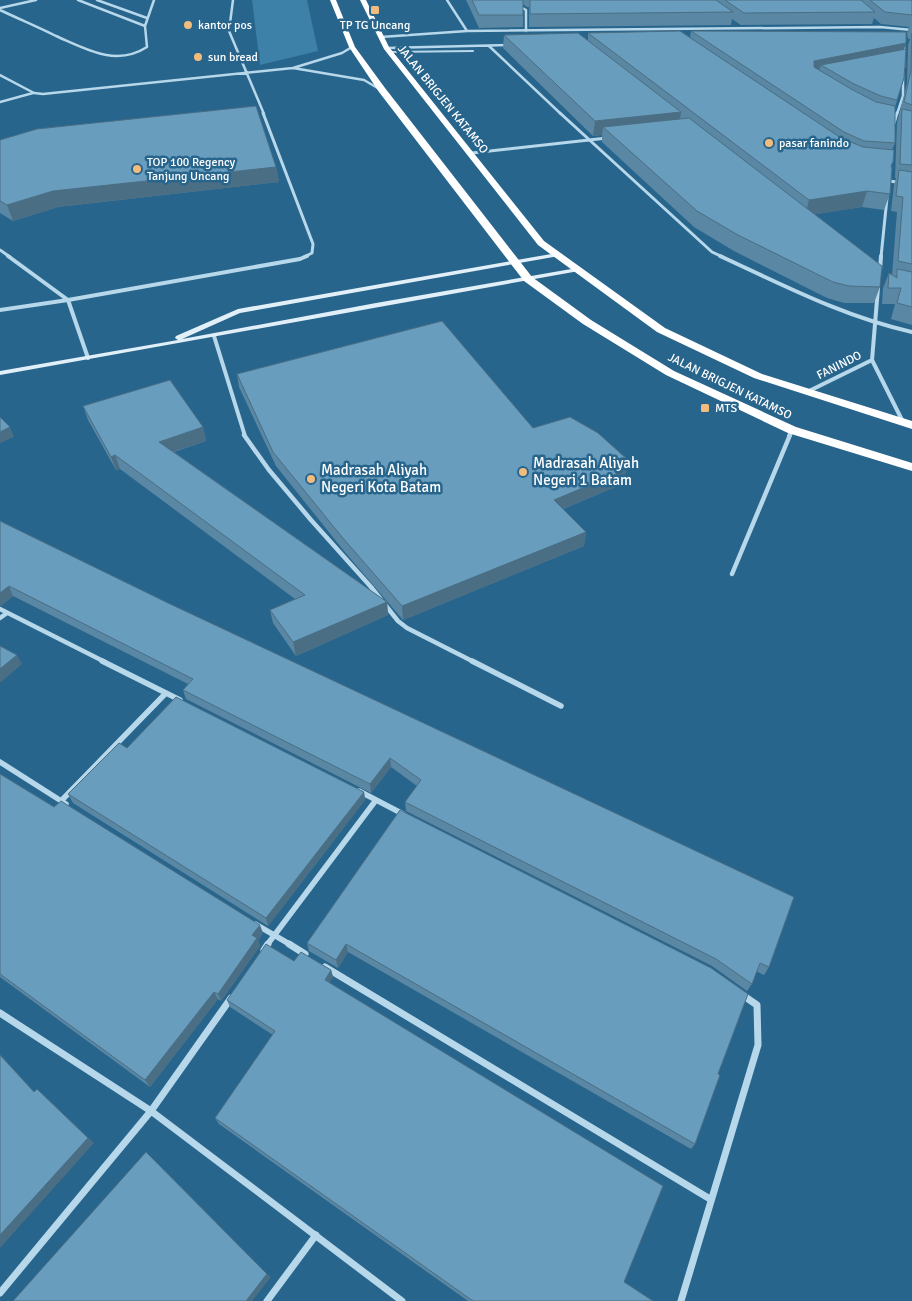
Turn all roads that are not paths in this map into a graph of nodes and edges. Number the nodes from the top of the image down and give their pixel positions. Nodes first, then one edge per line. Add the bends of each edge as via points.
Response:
1 (36, 0) edge
2 (78, 0) edge
3 (97, 0) edge
4 (154, 0) edge
5 (233, 0) edge
6 (333, 0) edge
7 (364, 0) edge
8 (447, 0) edge
9 (513, 0) edge
10 (0, 9) edge
11 (147, 18) junction
12 (874, 22) edge
13 (733, 23) edge
14 (145, 26) junction
15 (880, 27) junction
16 (740, 28) junction
17 (904, 29) junction
18 (526, 30) junction
19 (912, 30) edge
20 (467, 31) junction
21 (381, 37) junction
22 (895, 42) edge
23 (904, 42) junction
24 (912, 42) edge
25 (509, 45) dead end
26 (489, 46) junction
27 (352, 47) junction
28 (387, 50) junction
29 (473, 51) dead end
30 (906, 59) junction
31 (896, 60) edge
32 (292, 68) junction
33 (248, 73) junction
34 (0, 75) edge
35 (382, 90) junction
36 (34, 93) junction
37 (0, 102) edge
38 (894, 121) junction
39 (903, 122) edge
40 (894, 129) edge
41 (615, 137) edge
42 (588, 140) junction
43 (472, 154) junction
44 (891, 171) edge
45 (889, 181) junction
46 (912, 184) edge
47 (0, 250) edge
48 (557, 255) junction
49 (515, 263) junction
50 (577, 270) junction
51 (879, 278) edge
52 (528, 279) junction
53 (878, 287) edge
54 (68, 300) junction
55 (0, 310) edge
56 (876, 324) junction
57 (912, 332) edge
58 (214, 336) junction
59 (164, 345) junction
60 (88, 358) junction
61 (872, 360) junction
62 (0, 373) edge
63 (806, 392) junction
64 (907, 423) edge
65 (792, 430) junction
66 (912, 467) edge
67 (732, 574) dead end
68 (0, 609) edge
69 (7, 613) junction
70 (0, 618) edge
71 (166, 694) junction
72 (184, 702) edge
73 (561, 706) dead end
74 (0, 762) edge
75 (350, 787) edge
76 (376, 800) junction
77 (61, 801) junction
78 (70, 806) edge
79 (412, 818) edge
80 (250, 920) edge
81 (274, 936) junction
82 (308, 956) edge
83 (257, 960) edge
84 (317, 962) edge
85 (733, 988) edge
86 (235, 992) edge
87 (0, 1013) edge
88 (151, 1111) junction
89 (710, 1199) junction
90 (316, 1235) junction
91 (0, 1293) edge
92 (268, 1301) edge
93 (402, 1301) edge
94 (681, 1301) edge

1 - 10 street
2 - 14 street
3 - 11 street
4 - 11 street
5 - 33 street via 230,31
6 - 27 highway, JALAN BRIGJEN KATAMSO
7 - 21 highway, JALAN BRIGJEN KATAMSO
8 - 20 street
9 - 18 street via 526,10
10 - 14 street via 103,56 141,52 147,47
11 - 14 street
12 - 15 street
13 - 16 street
15 - 16 street
15 - 17 street
16 - 18 street
17 - 19 street
17 - 23 street
18 - 20 street
20 - 21 street
21 - 28 highway, JALAN BRIGJEN KATAMSO
22 - 23 street
23 - 24 street
23 - 30 street
25 - 26 street
26 - 28 street
26 - 42 street
27 - 32 street
27 - 35 highway, JALAN BRIGJEN KATAMSO
28 - 29 lane
28 - 43 highway, JALAN BRIGJEN KATAMSO
30 - 31 street
30 - 38 street via 903,96
32 - 33 street
32 - 35 street via 364,80
33 - 36 street via 54,94
33 - 54 street via 313,244 312,253 300,259
34 - 36 street
35 - 49 highway, JALAN BRIGJEN KATAMSO
36 - 37 street
38 - 39 street
38 - 40 street
41 - 42 street
42 - 43 street
42 - 56 street via 712,252 808,297
43 - 48 highway, JALAN BRIGJEN KATAMSO via 541,243
44 - 45 street
45 - 46 street
45 - 51 street
47 - 54 street
48 - 49 street
48 - 50 highway, JALAN BRIGJEN KATAMSO
49 - 52 highway, JALAN BRIGJEN KATAMSO
49 - 59 street via 238,311
50 - 52 street
50 - 63 highway, JALAN BRIGJEN KATAMSO via 661,330 758,376
52 - 58 street
52 - 65 highway, JALAN BRIGJEN KATAMSO via 587,322 670,374
53 - 56 street
54 - 55 street
54 - 60 street
56 - 57 street
56 - 61 street
58 - 59 street
58 - 73 street via 245,437 269,470 398,621
59 - 60 street
60 - 62 street
61 - 63 street, FANINDO
61 - 64 street, FANINDO
63 - 64 highway, JALAN BRIGJEN KATAMSO
65 - 66 highway, JALAN BRIGJEN KATAMSO
65 - 67 street
68 - 69 street
69 - 70 street
69 - 71 street
71 - 72 street
71 - 77 street
74 - 77 street
75 - 76 street
76 - 79 street
76 - 81 street
77 - 78 street
80 - 81 street
81 - 82 street
81 - 83 street
84 - 89 street
85 - 89 street via 756,1005 758,1045
86 - 88 street
87 - 88 street
88 - 90 street
88 - 91 street
89 - 94 street
90 - 92 street
90 - 93 street

